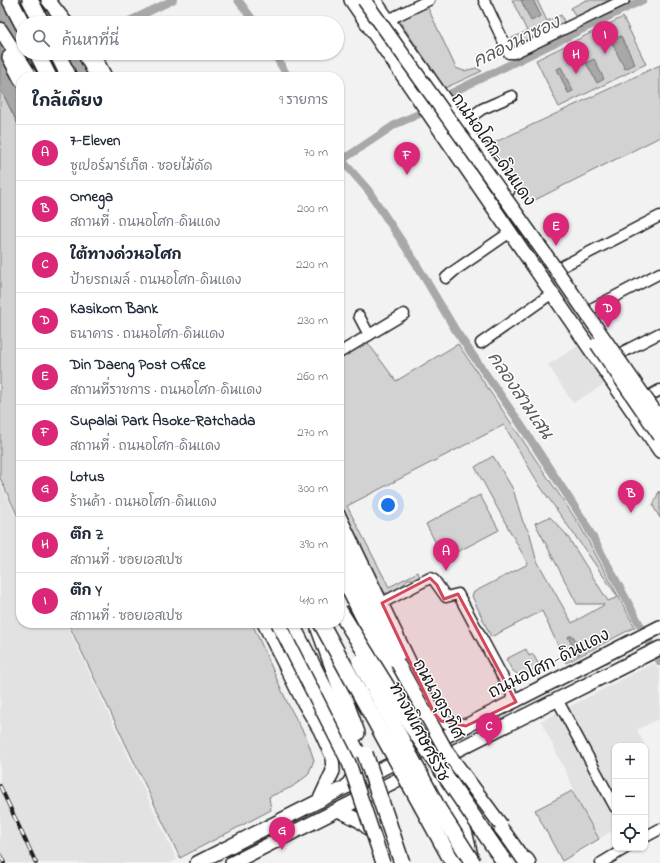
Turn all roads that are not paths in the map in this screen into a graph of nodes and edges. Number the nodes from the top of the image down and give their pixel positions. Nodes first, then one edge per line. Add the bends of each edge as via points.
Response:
1 (10, 0) edge
2 (30, 0) edge
3 (48, 0) edge
4 (351, 0) edge
5 (364, 0) edge
6 (374, 0) edge
7 (429, 0) edge
8 (484, 0) edge
9 (624, 0) edge
10 (18, 16) edge
11 (38, 16) edge
12 (61, 16) edge
13 (388, 20) junction
14 (0, 29) edge
15 (0, 41) edge
16 (16, 55) edge
17 (19, 60) edge
18 (40, 60) edge
19 (60, 60) edge
20 (80, 60) edge
21 (88, 60) edge
22 (99, 60) edge
23 (17, 72) edge
24 (27, 72) edge
25 (46, 72) edge
26 (66, 72) edge
27 (85, 72) edge
28 (94, 72) edge
29 (104, 72) edge
30 (405, 78) junction
31 (512, 96) dead end
32 (461, 124) junction
33 (660, 216) edge
34 (509, 233) junction
35 (561, 267) junction
36 (660, 273) edge
37 (446, 278) dead end
38 (551, 294) junction
39 (591, 309) junction
40 (404, 314) dead end
41 (359, 316) dead end
42 (660, 333) edge
43 (369, 335) junction
44 (481, 344) dead end
45 (344, 351) edge
46 (621, 353) junction
47 (632, 368) junction
48 (612, 381) junction
49 (655, 392) edge
50 (660, 408) edge
51 (660, 414) edge
52 (660, 419) edge
53 (642, 425) junction
54 (660, 436) edge
55 (660, 451) edge
56 (344, 526) edge
57 (344, 550) edge
58 (344, 579) edge
59 (382, 603) junction
60 (344, 618) edge
61 (344, 626) edge
62 (660, 627) edge
63 (266, 628) edge
64 (281, 628) edge
65 (294, 628) edge
66 (319, 628) edge
67 (324, 628) edge
68 (660, 648) edge
69 (558, 700) junction
70 (516, 702) junction
71 (466, 726) junction
72 (437, 741) junction
73 (440, 759) junction
74 (349, 785) junction
75 (379, 789) junction
76 (443, 796) junction
77 (319, 801) junction
78 (612, 801) edge
79 (338, 810) junction
80 (660, 829) edge
81 (648, 835) edge
82 (383, 842) junction
83 (621, 851) edge
84 (527, 862) edge
85 (196, 863) edge
86 (232, 863) edge
87 (383, 863) edge
88 (391, 863) edge
89 (402, 863) edge
90 (452, 863) edge
91 (472, 863) edge
92 (505, 863) edge
93 (601, 863) edge

1 - 10 highway
2 - 11 highway
3 - 12 main road
4 - 30 main road, ถนนอโศก-ดินแดง
5 - 52 main road, ถนนอโศก-ดินแดง, bridge
6 - 13 main road, ถนนอโศก-ดินแดง
7 - 13 street
8 - 9 street via 509,53 514,53
13 - 32 main road, ถนนอโศก-ดินแดง
14 - 16 main road
15 - 23 main road
17 - 24 main road
18 - 25 highway
19 - 26 highway
20 - 27 main road
21 - 28 main road
22 - 29 street
30 - 34 main road, ถนนอโศก-ดินแดง
30 - 54 main road, ถนนอโศก-ดินแดง, bridge via 454,140
31 - 32 street via 482,109
32 - 35 main road, ถนนอโศก-ดินแดง
33 - 35 street
34 - 37 street
34 - 38 main road, ถนนอโศก-ดินแดง
35 - 39 main road, ถนนอโศก-ดินแดง
36 - 39 street
38 - 44 street
38 - 48 main road, ถนนอโศก-ดินแดง
39 - 46 main road, ถนนอโศก-ดินแดง
40 - 43 street
41 - 43 street
42 - 46 street
43 - 45 street
46 - 47 main road, ถนนอโศก-ดินแดง
47 - 48 main road
47 - 49 main road, ถนนอโศก-ดินแดง
48 - 53 main road, ถนนอโศก-ดินแดง
49 - 50 main road, ถนนอโศก-ดินแดง
51 - 53 main road
53 - 55 main road, ถนนอโศก-ดินแดง
56 - 59 main road
57 - 84 main road, ถนนจตุรทิศ, bridge via 397,662 440,740
58 - 72 highway via 420,730 427,737
59 - 70 street via 430,578 446,597 458,594
59 - 71 main road via 434,713 441,721
60 - 92 highway, bridge via 412,727
61 - 91 highway, ทางพิเศษศรีรัช, bridge via 439,810
62 - 70 main road, ถนนอโศก-ดินแดง
63 - 77 main road via 332,756 333,771
64 - 87 main road, bridge via 349,763
65 - 74 highway via 357,752 359,769
66 - 89 highway, bridge
67 - 90 highway, ทางพิเศษศรีรัช, bridge
68 - 69 main road
69 - 73 main road
69 - 78 street
70 - 71 main road, ถนนอโศก-ดินแดง
71 - 72 main road, ถนนอโศก-ดินแดง
72 - 74 main road, ถนนอโศก-ดินแดง
73 - 75 main road
73 - 76 main road, ถนนจตุรทิศ via 434,766 432,776
74 - 77 main road, ถนนอโศก-ดินแดง
75 - 79 main road
75 - 82 main road via 377,819
76 - 84 main road, ถนนจตุรทิศ via 467,800 484,810
76 - 91 highway via 463,827
77 - 85 main road, ถนนอโศก-ดินแดง
79 - 82 main road via 360,821
79 - 86 main road
80 - 81 street
82 - 88 main road
83 - 93 street

